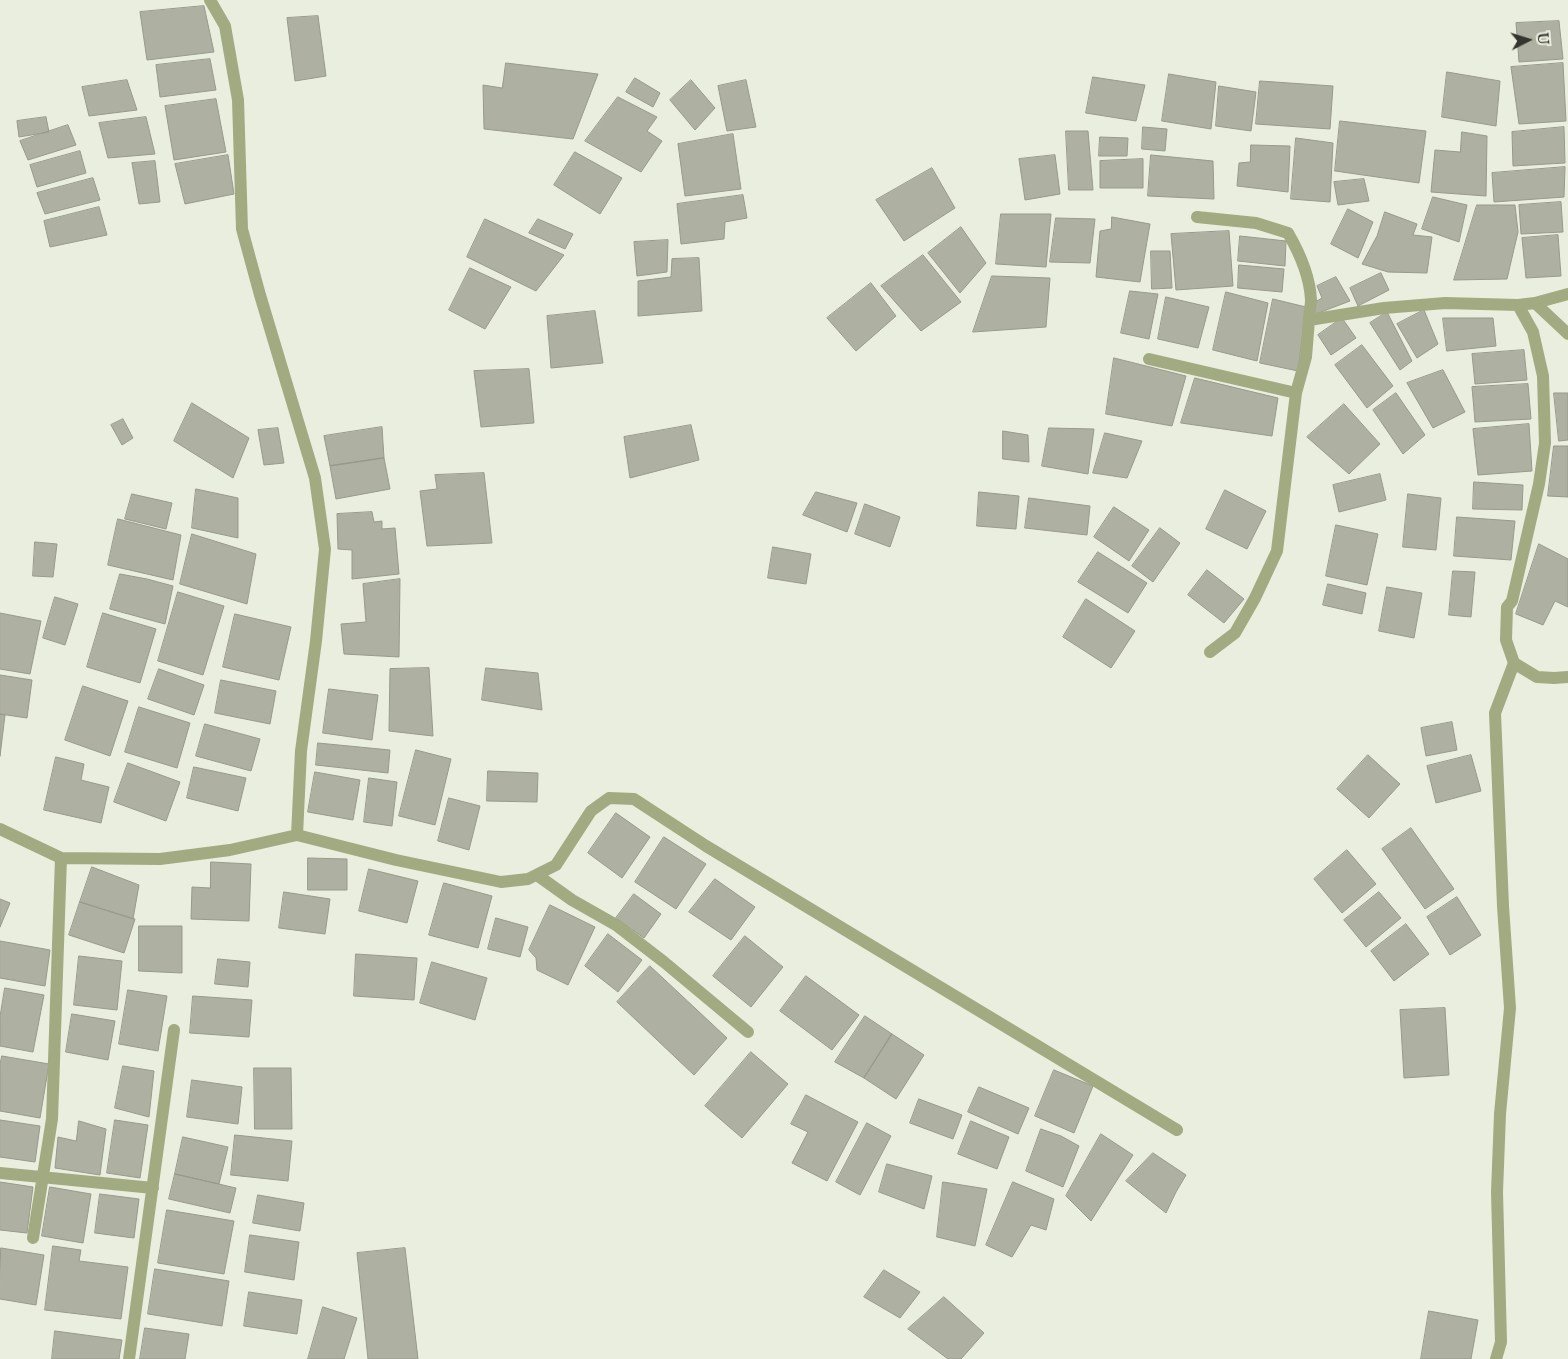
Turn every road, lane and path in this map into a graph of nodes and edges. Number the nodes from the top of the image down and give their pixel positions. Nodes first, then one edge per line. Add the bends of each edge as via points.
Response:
1 (210, 0) edge
2 (1197, 217) dead end
3 (1568, 294) edge
4 (1535, 303) junction
5 (1518, 305) junction
6 (1309, 320) junction
7 (1568, 334) edge
8 (1149, 359) dead end
9 (1296, 393) junction
10 (1210, 652) dead end
11 (1514, 663) junction
12 (1568, 677) edge
13 (0, 830) edge
14 (296, 835) junction
15 (61, 858) junction
16 (537, 875) junction
17 (174, 1030) dead end
18 (748, 1032) dead end
19 (1177, 1130) dead end
20 (0, 1173) edge
21 (42, 1177) junction
22 (153, 1188) junction
23 (33, 1238) dead end
24 (129, 1359) edge
25 (1496, 1359) edge

1 - 14 street via 225,26 238,100 242,229 315,478 325,549 301,751
2 - 6 street via 1256,223 1288,233 1299,252 1306,278 1311,300
3 - 4 street
4 - 5 street
4 - 7 street
5 - 6 street via 1445,303 1384,308
5 - 11 street via 1533,332 1543,376 1545,443 1539,484 1512,601 1507,607 1506,640
6 - 9 street via 1306,357
8 - 9 street
9 - 10 street via 1277,551 1235,633
11 - 12 street via 1537,677
11 - 25 street via 1495,712 1510,1008 1500,1114 1497,1192 1501,1342
13 - 15 street
14 - 15 street via 230,850 160,859
14 - 16 street via 501,882
15 - 21 street via 52,1119
16 - 18 street via 623,930
16 - 19 street via 556,865 591,811 609,798 634,799 706,846
17 - 22 street
20 - 21 street
21 - 22 street
21 - 23 street
22 - 24 street

